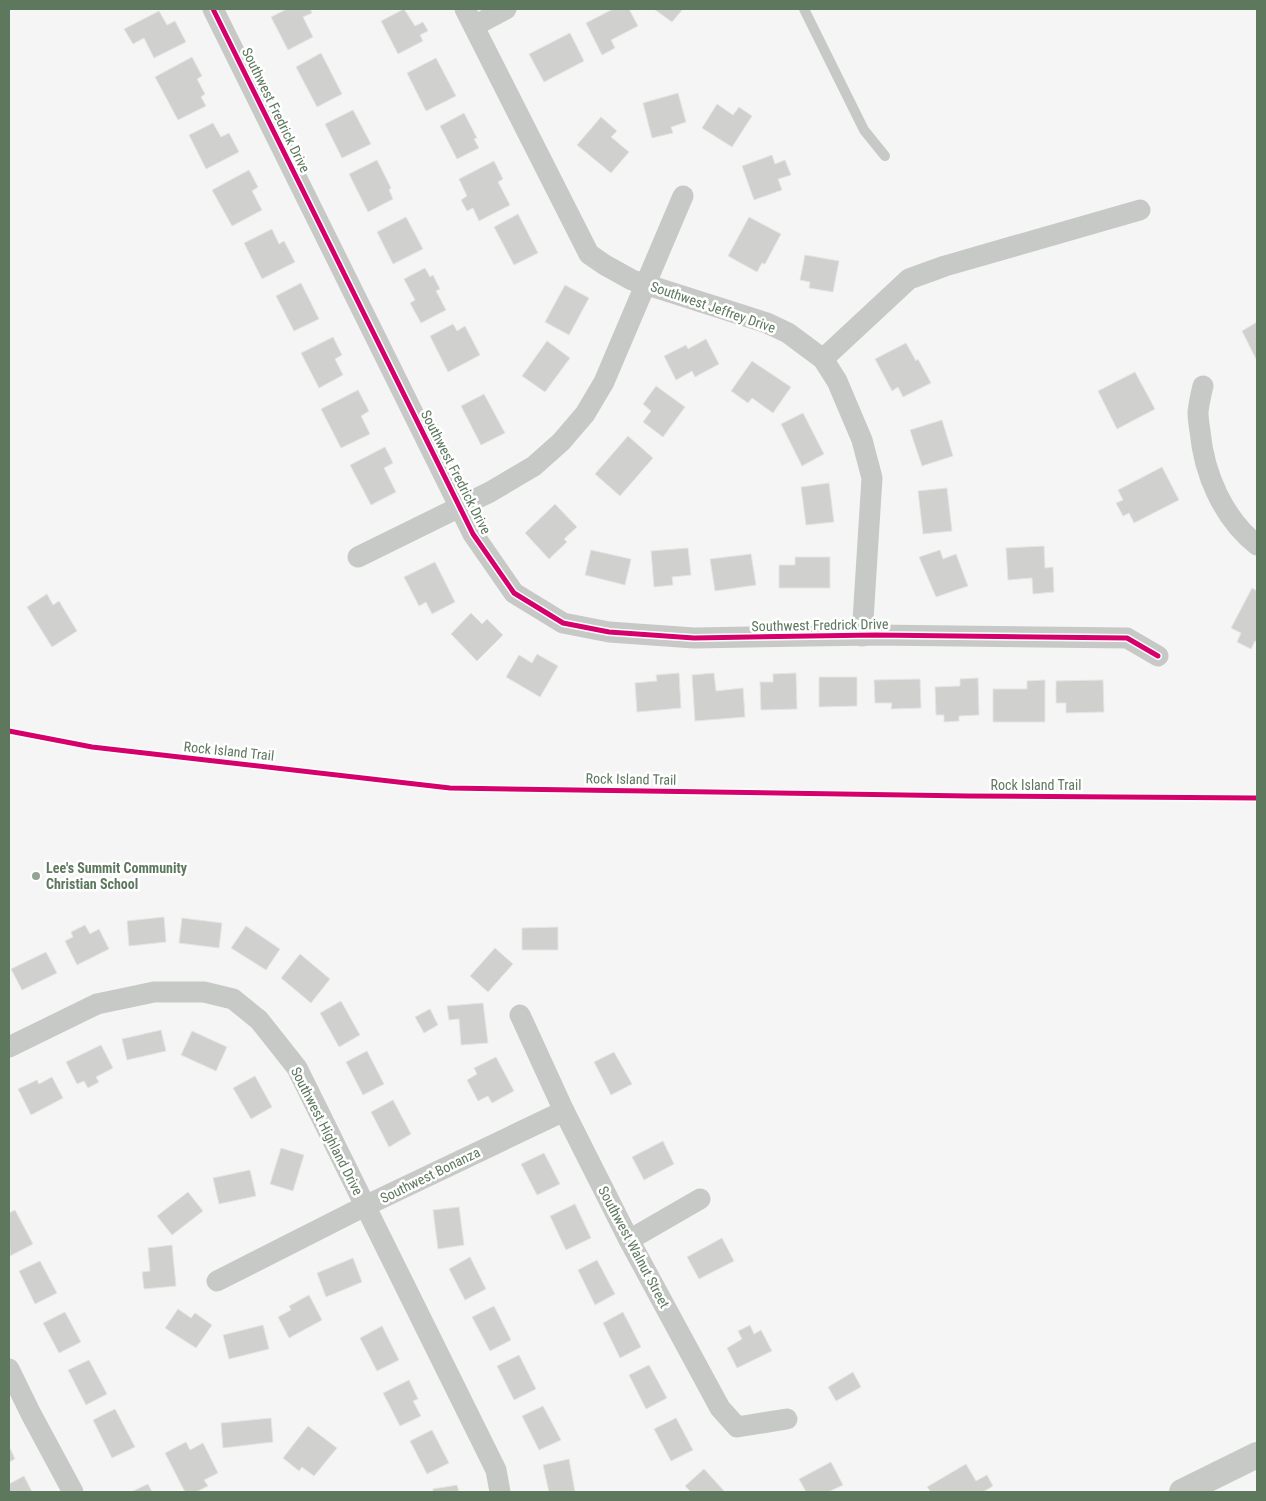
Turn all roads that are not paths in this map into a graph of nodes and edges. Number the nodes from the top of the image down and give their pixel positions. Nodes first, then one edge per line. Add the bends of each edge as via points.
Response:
1 (213, 9) edge
2 (506, 9) edge
3 (804, 9) edge
4 (469, 17) edge
5 (884, 156) dead end
6 (683, 196) dead end
7 (1140, 210) dead end
8 (647, 285) junction
9 (823, 359) junction
10 (1203, 386) dead end
11 (460, 507) junction
12 (1257, 545) edge
13 (358, 557) dead end
14 (862, 636) junction
15 (1158, 656) dead end
16 (520, 1016) dead end
17 (9, 1047) edge
18 (564, 1111) junction
19 (700, 1199) dead end
20 (365, 1206) junction
21 (629, 1240) junction
22 (217, 1281) dead end
23 (9, 1368) edge
24 (787, 1419) dead end
25 (1257, 1455) edge
26 (74, 1492) edge
27 (500, 1492) edge
28 (1182, 1492) edge

1 - 11 street, Southwest Fredrick Drive
2 - 4 street
3 - 5 lane via 864,130
4 - 8 street, Southwest Jeffrey Drive via 589,254 632,280
6 - 8 street
7 - 9 street via 909,278
8 - 9 street, Southwest Jeffrey Drive via 767,323 788,333
8 - 11 street via 604,382 585,414 534,466
9 - 14 street, Southwest Jeffrey Drive via 848,406 862,440 872,478
10 - 12 street via 1198,413 1208,472 1231,517
11 - 13 street
11 - 14 street, Southwest Fredrick Drive via 473,534 514,593 563,623 609,632 694,638
14 - 15 street, Southwest Fredrick Drive via 1126,638
16 - 18 street, Southwest Walnut Street
17 - 20 street, Southwest Highland Drive via 97,1004 154,992 204,992 234,999 259,1020 297,1068
18 - 20 street, Southwest Bonanza
18 - 21 street, Southwest Walnut Street
19 - 21 street
20 - 22 street, Southwest Bonanza
20 - 27 street, Southwest Highland Drive via 496,1470
21 - 24 street, Southwest Walnut Street via 720,1408 737,1427
23 - 26 street via 30,1414
25 - 28 street

